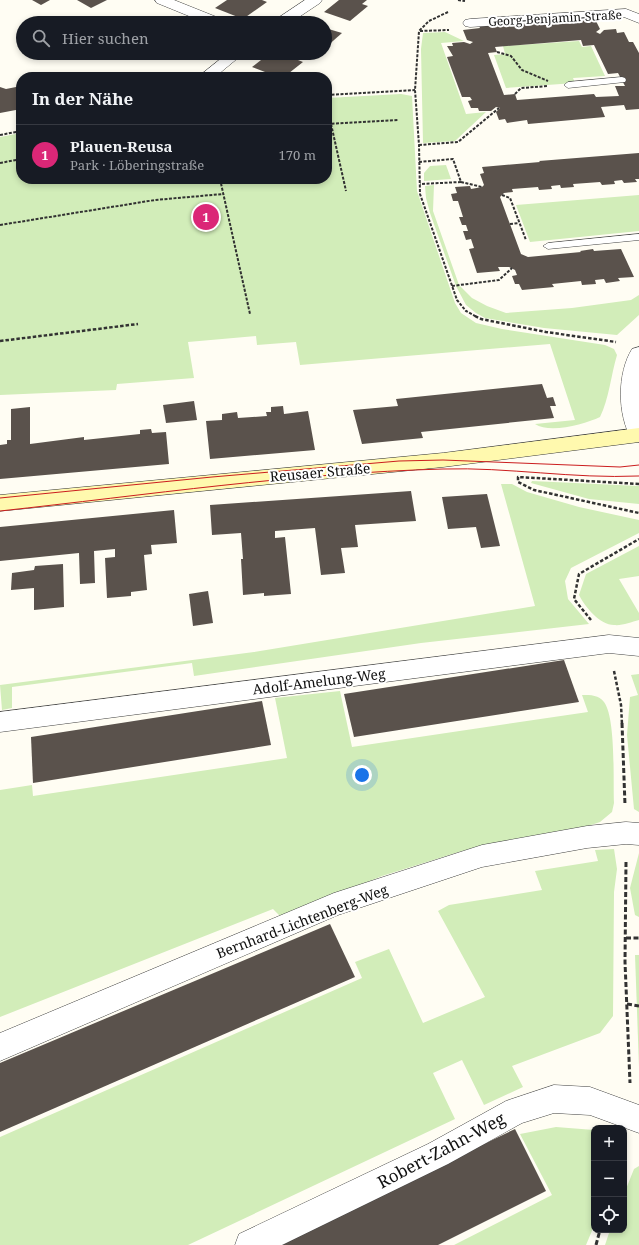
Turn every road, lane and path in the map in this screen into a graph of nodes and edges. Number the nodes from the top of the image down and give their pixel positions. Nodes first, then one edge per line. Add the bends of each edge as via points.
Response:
1 (162, 0) edge
2 (315, 0) edge
3 (470, 1) dead end
4 (464, 5) dead end
5 (450, 11) dead end
6 (202, 16) edge
7 (291, 16) edge
8 (639, 19) edge
9 (470, 23) dead end
10 (445, 30) dead end
11 (419, 31) junction
12 (497, 52) dead end
13 (228, 60) edge
14 (212, 72) edge
15 (622, 80) dead end
16 (568, 85) junction
17 (415, 90) junction
18 (515, 94) dead end
19 (332, 95) edge
20 (499, 108) dead end
21 (398, 120) dead end
22 (332, 124) edge
23 (332, 128) edge
24 (16, 132) edge
25 (0, 135) edge
26 (419, 145) junction
27 (16, 160) edge
28 (0, 162) edge
29 (419, 162) junction
30 (461, 182) junction
31 (221, 184) edge
32 (420, 184) junction
33 (482, 187) dead end
34 (346, 191) dead end
35 (223, 194) junction
36 (502, 195) dead end
37 (519, 223) junction
38 (510, 224) dead end
39 (0, 225) edge
40 (639, 237) edge
41 (526, 242) dead end
42 (548, 246) dead end
43 (512, 268) dead end
44 (452, 286) junction
45 (250, 314) dead end
46 (138, 324) dead end
47 (0, 341) edge
48 (631, 348) edge
49 (639, 435) edge
50 (639, 484) edge
51 (0, 503) edge
52 (639, 513) edge
53 (639, 539) edge
54 (609, 644) junction
55 (639, 647) edge
56 (0, 722) edge
57 (633, 834) edge
58 (626, 938) junction
59 (639, 938) edge
60 (627, 1004) junction
61 (639, 1006) edge
62 (0, 1047) edge
63 (635, 1118) edge
64 (599, 1233) edge
65 (250, 1245) edge
66 (596, 1245) edge

1 - 6 street
2 - 7 street
3 - 4 path
5 - 11 path via 429,21
8 - 9 street, Georg-Benjamin-Straße via 626,13
10 - 11 path
11 - 17 path
12 - 16 path via 510,56 522,70 538,78
13 - 14 street
15 - 16 lane
16 - 18 path via 521,88
17 - 19 path
17 - 26 path
20 - 26 path via 458,142
21 - 22 path
23 - 34 path
24 - 25 path
26 - 29 path
27 - 28 path
29 - 30 path via 454,159
29 - 32 path
30 - 32 path
30 - 33 path
31 - 35 path
32 - 44 path via 420,194
35 - 39 path via 154,200
35 - 45 path
36 - 37 path via 510,198
37 - 38 path
37 - 41 path
40 - 42 lane
43 - 44 path via 499,280
44 - 48 path via 457,300 466,312 481,319
46 - 47 path
48 - 49 street via 634,363 630,405
49 - 51 street, Reusaer Straße via 442,460
50 - 52 path via 518,478 518,482 534,490
53 - 54 path via 579,574 574,599
54 - 55 street, Adolf-Amelung-Weg
54 - 56 street, Adolf-Amelung-Weg
54 - 57 path via 621,705
57 - 58 path
57 - 62 street, Bernhard-Lichtenberg-Weg via 587,837 482,856 334,905
58 - 59 path
58 - 60 path
60 - 61 path
60 - 63 path
63 - 65 street, Robert-Zahn-Weg via 590,1101 554,1099 516,1111 438,1154
64 - 66 path

